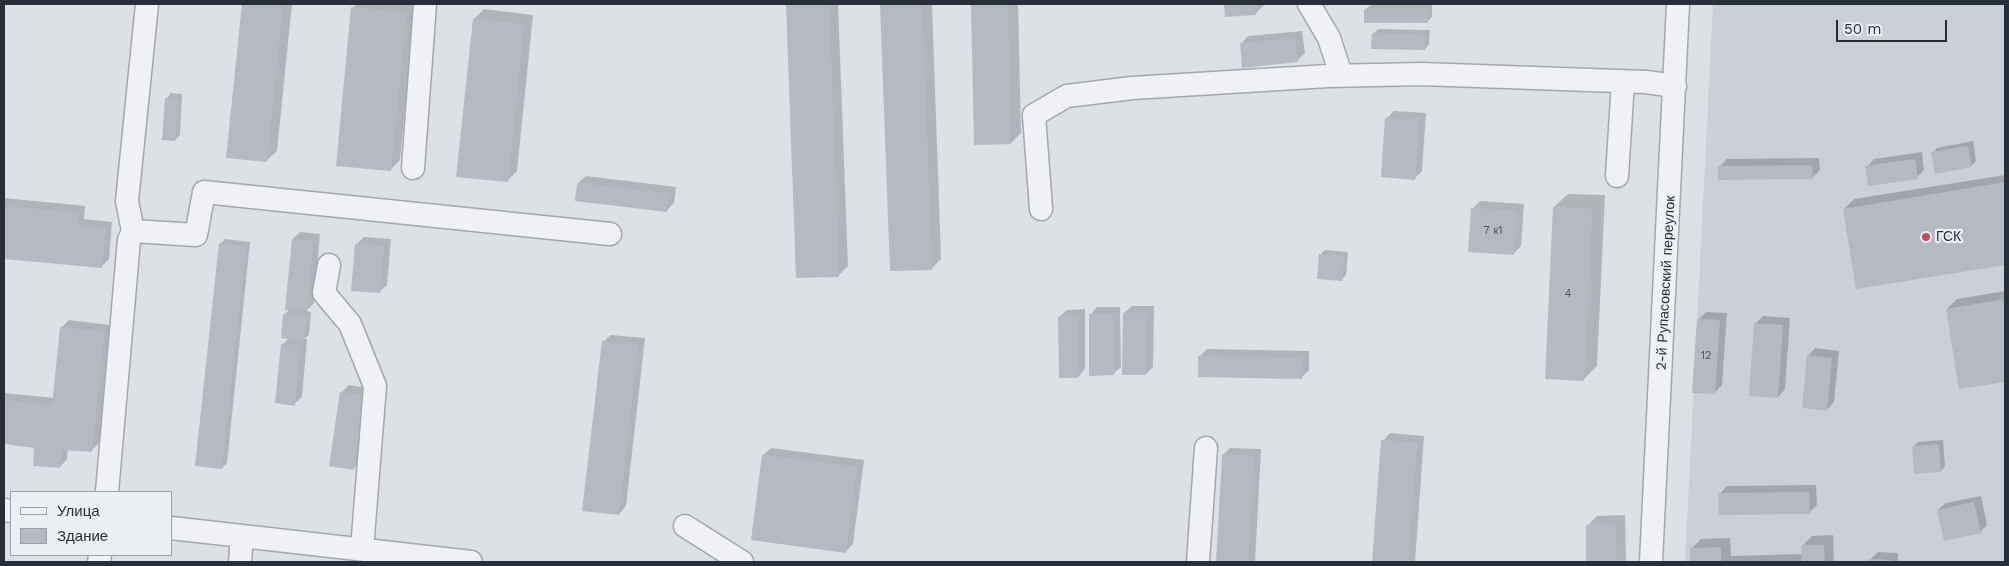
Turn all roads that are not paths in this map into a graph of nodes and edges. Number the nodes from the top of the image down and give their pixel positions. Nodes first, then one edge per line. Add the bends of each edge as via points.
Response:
1 (146, 4) edge
2 (425, 4) edge
3 (1309, 4) edge
4 (1678, 4) edge
5 (1340, 75) junction
6 (1623, 81) junction
7 (1675, 86) junction
8 (413, 168) dead end
9 (1617, 176) dead end
10 (1041, 209) dead end
11 (133, 230) junction
12 (610, 234) dead end
13 (328, 265) dead end
14 (1206, 448) dead end
15 (107, 491) edge
16 (685, 526) dead end
17 (172, 528) edge
18 (242, 536) junction
19 (362, 550) junction
20 (240, 562) edge
21 (471, 562) edge
22 (742, 562) edge
23 (1198, 562) edge
24 (1651, 562) edge

1 - 11 street via 126,201
2 - 8 street
3 - 5 street via 1329,38
4 - 7 street, 2-й Рупасовский переулок
5 - 6 street via 1421,74
5 - 10 street via 1132,88 1067,96 1034,115
6 - 7 street
6 - 9 street
7 - 24 street, 2-й Рупасовский переулок
11 - 12 street via 196,234 204,192
11 - 15 street
13 - 19 street via 324,293 350,324 375,386
14 - 23 street
16 - 22 street
17 - 18 street
18 - 19 street
18 - 20 street
19 - 21 street

